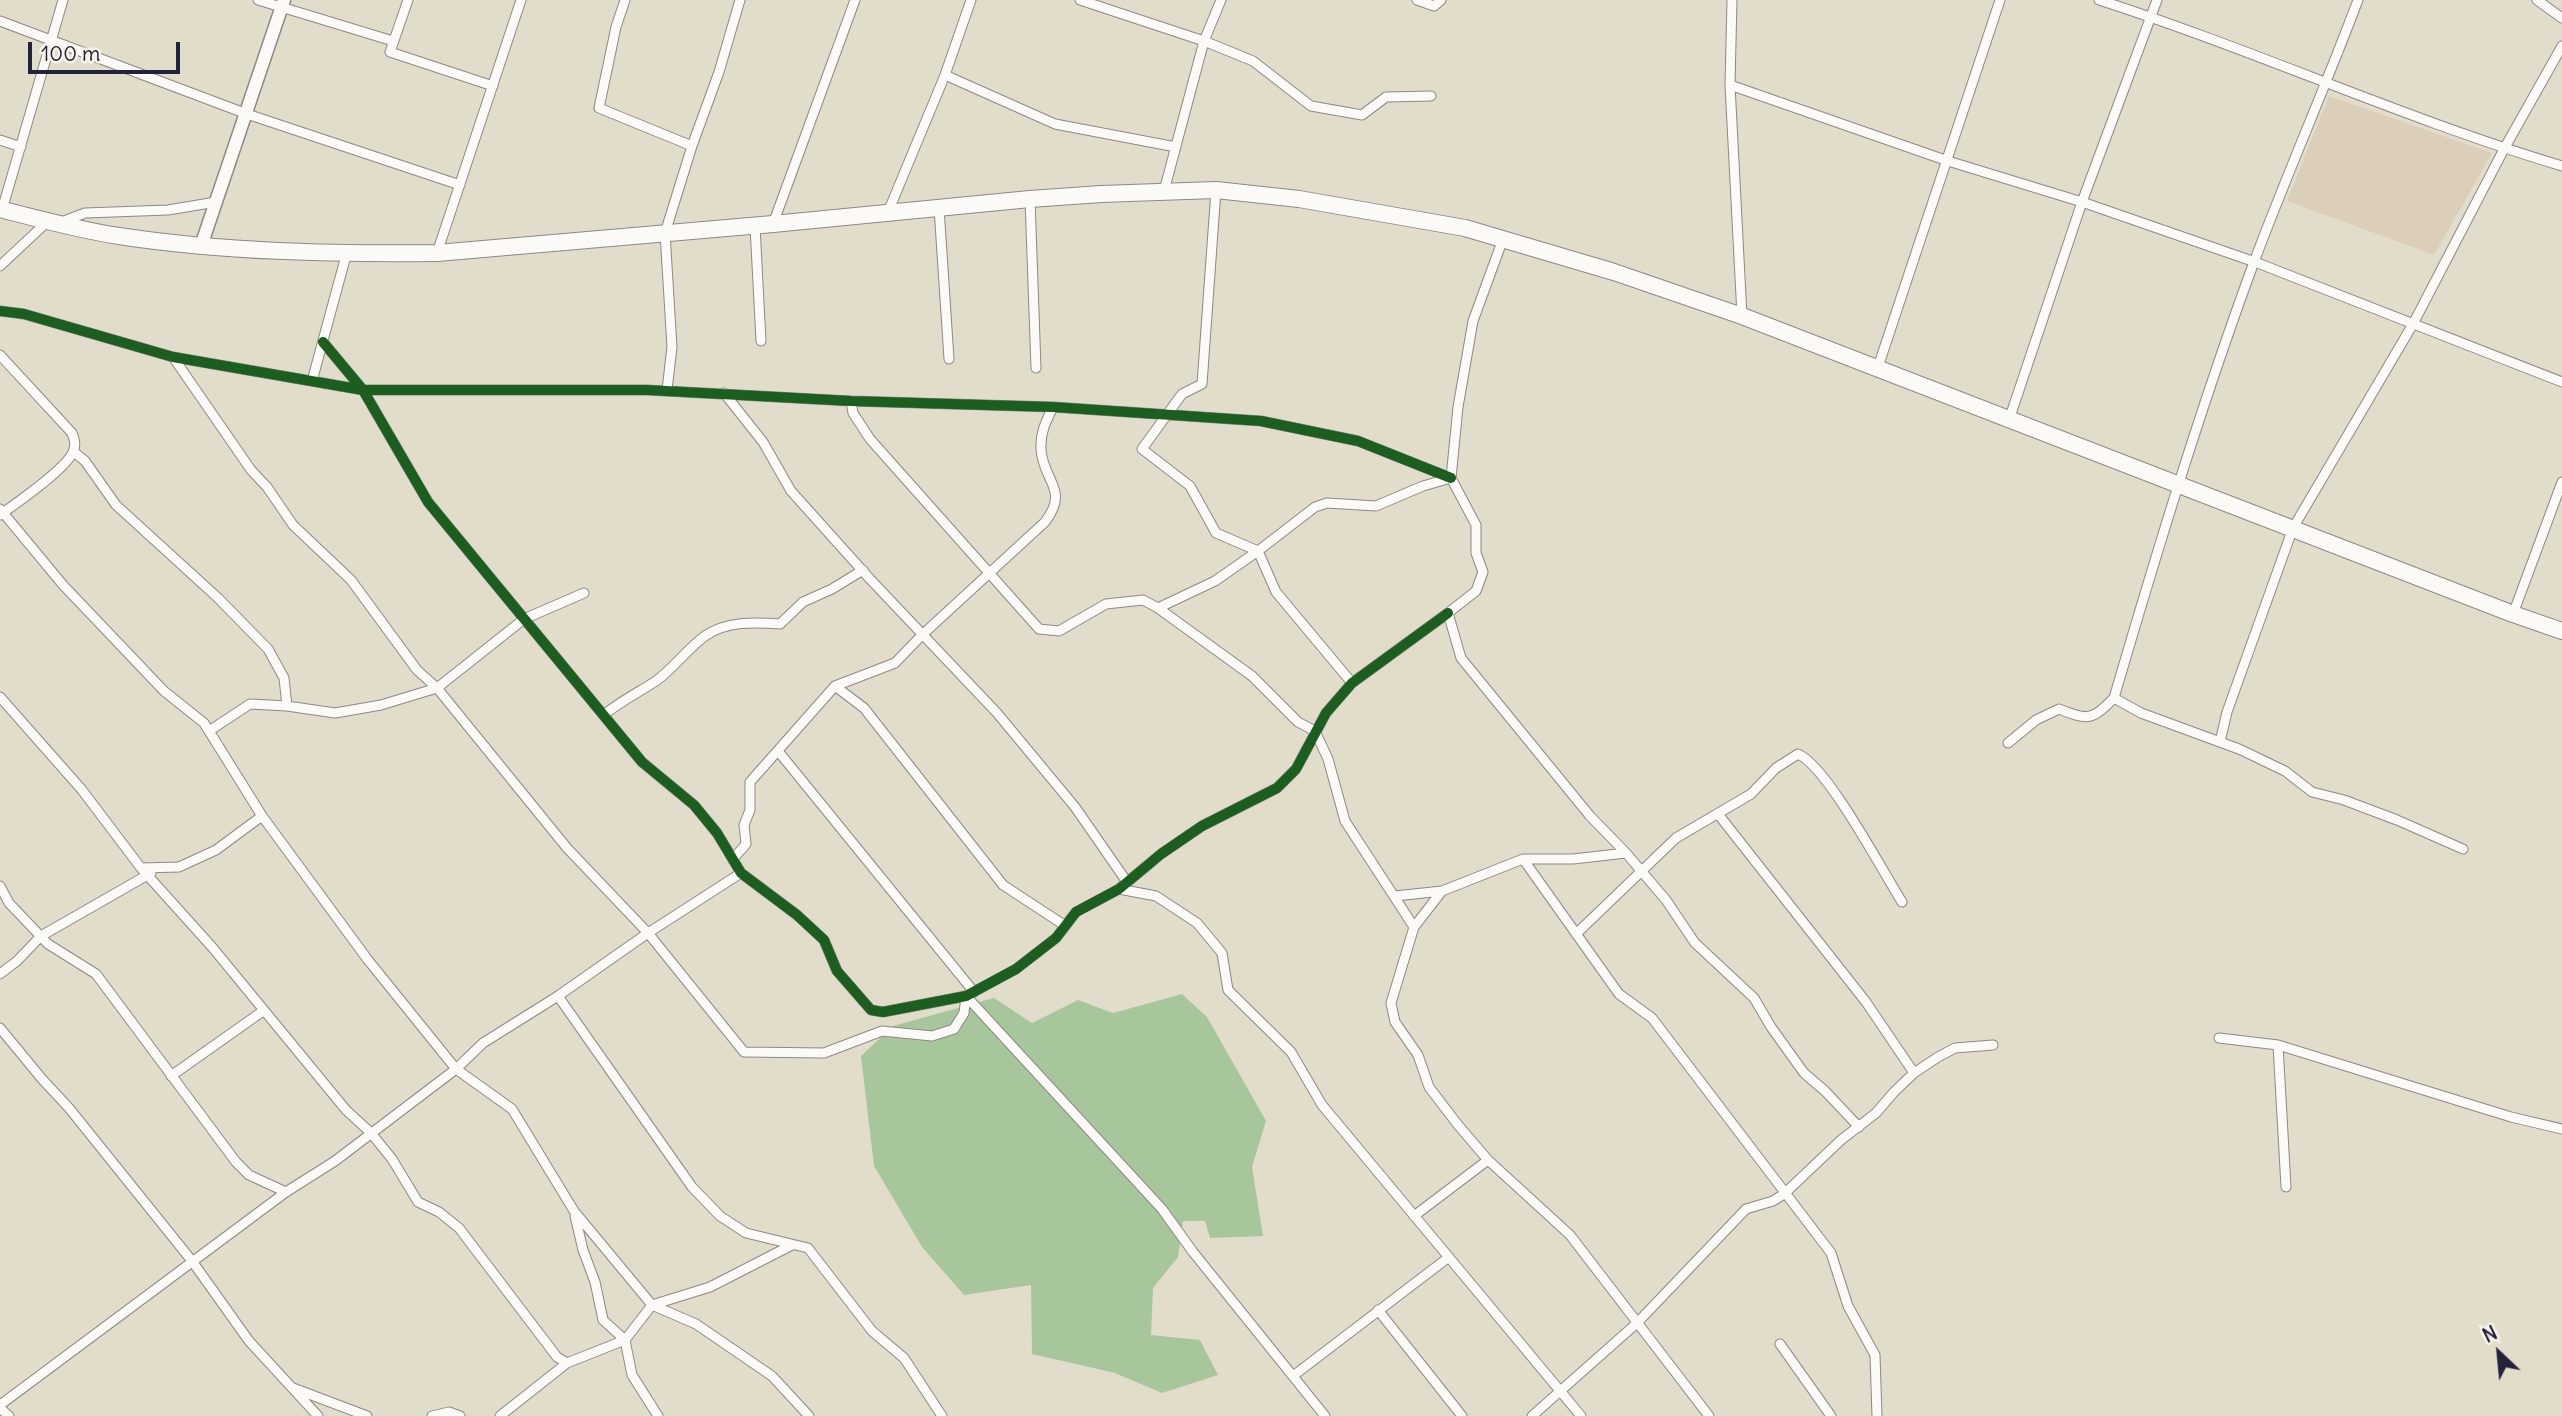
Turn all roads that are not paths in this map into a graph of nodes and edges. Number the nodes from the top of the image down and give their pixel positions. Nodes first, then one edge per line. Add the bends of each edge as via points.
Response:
1 (64, 0) edge
2 (258, 0) edge
3 (408, 0) edge
4 (521, 0) edge
5 (625, 0) edge
6 (740, 0) edge
7 (855, 0) edge
8 (971, 0) edge
9 (1080, 0) edge
10 (1221, 0) edge
11 (1418, 0) edge
12 (1441, 0) edge
13 (1732, 0) edge
14 (2000, 0) edge
15 (2098, 0) edge
16 (2157, 0) edge
17 (2358, 0) edge
18 (2537, 0) edge
19 (283, 4) edge
20 (2151, 17) junction
21 (2562, 18) edge
22 (0, 21) edge
23 (52, 39) junction
24 (393, 41) junction
25 (1204, 41) junction
26 (2562, 46) edge
27 (945, 75) junction
28 (2328, 82) junction
29 (1730, 85) junction
30 (493, 86) junction
31 (1431, 96) dead end
32 (247, 114) junction
33 (0, 140) edge
34 (692, 146) junction
35 (20, 147) junction
36 (1176, 147) junction
37 (2504, 149) junction
38 (1948, 161) junction
39 (2562, 166) edge
40 (460, 185) junction
41 (1216, 190) junction
42 (1164, 191) junction
43 (1030, 199) junction
44 (216, 202) junction
45 (2082, 202) junction
46 (939, 208) junction
47 (1, 209) edge
48 (888, 212) junction
49 (53, 222) junction
50 (773, 224) junction
51 (755, 226) junction
52 (665, 233) junction
53 (1503, 239) junction
54 (201, 246) junction
55 (346, 252) junction
56 (438, 253) junction
57 (2255, 262) junction
58 (0, 266) edge
59 (0, 312) edge
60 (1742, 316) junction
61 (2413, 324) junction
62 (761, 341) dead end
63 (323, 342) junction
64 (0, 355) edge
65 (173, 357) junction
66 (949, 359) dead end
67 (1036, 368) dead end
68 (1877, 370) junction
69 (312, 381) junction
70 (2562, 382) edge
71 (363, 390) junction
72 (667, 390) junction
73 (724, 393) junction
74 (851, 401) junction
75 (1053, 407) junction
76 (1169, 415) junction
77 (2009, 420) junction
78 (74, 452) junction
79 (1451, 478) junction
80 (2562, 482) edge
81 (2177, 484) junction
82 (1, 512) edge
83 (2293, 528) junction
84 (1258, 551) junction
85 (863, 570) junction
86 (989, 573) junction
87 (584, 593) dead end
88 (1158, 608) junction
89 (1448, 613) junction
90 (2513, 614) junction
91 (524, 619) junction
92 (2562, 631) edge
93 (922, 635) junction
94 (1352, 684) junction
95 (835, 686) junction
96 (437, 688) junction
97 (0, 697) edge
98 (2114, 698) junction
99 (287, 706) junction
100 (605, 714) junction
101 (209, 731) junction
102 (1315, 731) junction
103 (2220, 742) junction
104 (2008, 743) dead end
105 (778, 751) junction
106 (1718, 814) junction
107 (262, 816) junction
108 (2463, 849) dead end
109 (1626, 853) junction
110 (733, 859) junction
111 (1523, 859) junction
112 (1640, 870) junction
113 (144, 872) junction
114 (741, 873) junction
115 (1123, 885) junction
116 (0, 886) edge
117 (1442, 891) junction
118 (1395, 896) junction
119 (1902, 902) dead end
120 (1064, 925) junction
121 (1414, 927) junction
122 (648, 933) junction
123 (1576, 934) junction
124 (41, 936) junction
125 (0, 974) edge
126 (970, 994) junction
127 (558, 996) junction
128 (262, 1010) junction
129 (0, 1028) edge
130 (2219, 1038) dead end
131 (1993, 1045) dead end
132 (2278, 1045) junction
133 (456, 1069) junction
134 (1914, 1073) junction
135 (171, 1076) junction
136 (1859, 1127) junction
137 (2562, 1129) edge
138 (371, 1133) junction
139 (1488, 1160) junction
140 (2286, 1187) dead end
141 (286, 1192) junction
142 (1784, 1194) junction
143 (574, 1211) junction
144 (1414, 1216) junction
145 (792, 1245) junction
146 (1449, 1257) junction
147 (192, 1261) junction
148 (652, 1305) junction
149 (1378, 1310) junction
150 (1637, 1323) junction
151 (625, 1340) junction
152 (1780, 1344) dead end
153 (567, 1363) junction
154 (1293, 1376) junction
155 (291, 1387) junction
156 (1561, 1391) junction
157 (0, 1406) edge
158 (9, 1416) edge
159 (318, 1416) edge
160 (367, 1416) edge
161 (432, 1416) edge
162 (460, 1416) edge
163 (500, 1416) edge
164 (658, 1416) edge
165 (808, 1416) edge
166 (943, 1416) edge
167 (1325, 1416) edge
168 (1462, 1416) edge
169 (1532, 1416) edge
170 (1581, 1416) edge
171 (1709, 1416) edge
172 (1830, 1416) edge
173 (1877, 1416) edge

1 - 23 street
2 - 19 street
3 - 24 street
4 - 30 street
5 - 34 street via 599,108
6 - 34 street
7 - 50 street
8 - 27 street
9 - 25 street
10 - 25 street
11 - 12 street via 1434,6
13 - 29 street
14 - 38 street
15 - 20 street
16 - 20 street
17 - 28 street
18 - 21 street
19 - 24 street
19 - 32 street
20 - 28 street
20 - 45 street
22 - 23 street
23 - 32 street
23 - 35 street
24 - 30 street via 390,51
25 - 31 street via 1253,61 1311,106 1362,115 1386,97
25 - 36 street
26 - 37 street
27 - 36 street via 1055,124
27 - 48 street
28 - 37 street
28 - 57 street
29 - 38 street
29 - 60 street
30 - 40 street
32 - 40 street
32 - 44 street
33 - 35 street
34 - 52 street
35 - 47 street
36 - 42 street
37 - 39 street
37 - 61 street
38 - 45 street
38 - 68 street
40 - 56 street
41 - 42 highway
41 - 53 highway via 1299,199
41 - 76 street via 1202,384 1182,394
42 - 43 highway
43 - 46 highway
43 - 67 street
44 - 49 street via 168,210 85,213
44 - 54 street
45 - 57 street
45 - 77 street
46 - 48 highway
46 - 66 street
47 - 49 highway
48 - 50 highway
49 - 54 highway
49 - 58 street
50 - 51 highway
51 - 52 highway
51 - 62 street
52 - 56 highway
52 - 72 street via 671,347
53 - 60 highway via 1614,271
53 - 79 street via 1473,321
54 - 55 highway
55 - 56 highway
55 - 63 street
57 - 61 street
57 - 81 street
59 - 65 street via 24,314
60 - 68 highway
61 - 70 street
61 - 83 street
63 - 69 street
63 - 71 street
64 - 78 street via 72,433
65 - 69 street
65 - 96 street via 293,525 351,580 417,670
68 - 77 highway
69 - 71 street
71 - 72 street
71 - 91 street via 428,502
72 - 73 street
73 - 74 street
73 - 85 street via 763,442 791,491
74 - 75 street
74 - 86 street via 853,413 870,439
75 - 76 street
75 - 86 street via 1043,427 1041,450 1057,496 1054,511
76 - 79 street via 1261,421 1358,441
76 - 84 street via 1142,449 1190,486 1216,533
77 - 81 highway
78 - 82 street via 59,470
78 - 99 street via 116,505 268,649 284,678
79 - 84 street via 1376,506 1327,503 1315,507
79 - 89 street via 1476,525 1476,553 1483,572 1476,591
80 - 90 street
81 - 83 highway
81 - 98 street
82 - 101 street via 63,585 164,691
83 - 90 highway
83 - 103 street
84 - 88 street via 1215,582
84 - 94 street via 1276,592
85 - 93 street
85 - 100 street via 803,602 780,624 729,625 706,636 657,680
86 - 88 street via 1039,629 1059,631 1106,604 1143,600
86 - 93 street
87 - 91 street
88 - 102 street via 1252,676 1298,722
89 - 94 street
89 - 109 street via 1461,658 1590,816
90 - 92 highway
91 - 96 street
91 - 100 street
93 - 95 street via 895,663
93 - 115 street via 997,713 1075,807
94 - 102 street
95 - 105 street
95 - 120 street via 864,708 1003,885
96 - 99 street via 335,713
96 - 122 street via 567,848
97 - 113 street via 82,790
98 - 103 street via 2141,713
98 - 104 street via 2096,716 2083,718 2059,709 2036,720
99 - 101 street via 250,704
100 - 110 street via 642,762 694,805
101 - 107 street
102 - 115 street via 1296,769 1277,788 1202,827
102 - 118 street via 1345,821
103 - 108 street via 2285,771 2312,792 2397,820
105 - 110 street via 750,782 746,844
105 - 126 street
106 - 112 street via 1676,838
106 - 119 street via 1751,794 1776,768 1798,754 1831,788
106 - 134 street via 1866,1002
107 - 113 street via 216,850 179,867
107 - 133 street via 368,960
109 - 111 street
109 - 112 street
110 - 114 street
111 - 117 street
111 - 123 street
112 - 123 street
112 - 136 street via 1695,943 1754,998 1804,1073
113 - 124 street
113 - 128 street
114 - 122 street
114 - 126 street via 824,940 838,971 871,1010 883,1012
115 - 120 street via 1076,912
115 - 144 street via 1156,896 1197,923 1222,953 1228,990 1291,1052 1321,1105
116 - 124 street via 9,903
117 - 118 street
117 - 121 street
118 - 121 street
120 - 126 street via 1056,938 1016,969
121 - 139 street via 1391,1003 1395,1022 1418,1055 1429,1087
122 - 126 street via 744,1052 824,1053 882,1031 932,1036 954,1029
122 - 127 street
123 - 142 street via 1619,994 1652,1018
124 - 125 street
124 - 135 street via 96,975
126 - 154 street via 1163,1209
127 - 133 street via 483,1043
127 - 145 street via 692,1187 720,1216 746,1233
128 - 135 street
128 - 138 street
129 - 147 street
130 - 132 street
131 - 134 street via 1955,1048
132 - 137 street
132 - 140 street
133 - 138 street
133 - 143 street via 512,1109
134 - 136 street
135 - 141 street via 236,1162 249,1175
136 - 142 street
138 - 141 street
138 - 153 street via 418,1202 459,1228
139 - 144 street
139 - 150 street via 1570,1235
141 - 147 street
142 - 150 street via 1746,1209
142 - 173 street via 1832,1253 1848,1306 1875,1355
143 - 148 street
143 - 151 street via 603,1320
144 - 146 street
145 - 148 street via 710,1287
145 - 166 street via 808,1248 872,1331 904,1358
146 - 149 street
146 - 156 street
147 - 155 street via 249,1341
147 - 157 street
148 - 151 street
148 - 165 street via 696,1324 772,1376
149 - 154 street
149 - 168 street
150 - 156 street
150 - 171 street
151 - 153 street
151 - 164 street via 632,1376
152 - 172 street
153 - 163 street
154 - 167 street
155 - 159 street
155 - 160 street
156 - 169 street
156 - 170 street
157 - 158 street
161 - 162 street via 449,1412

